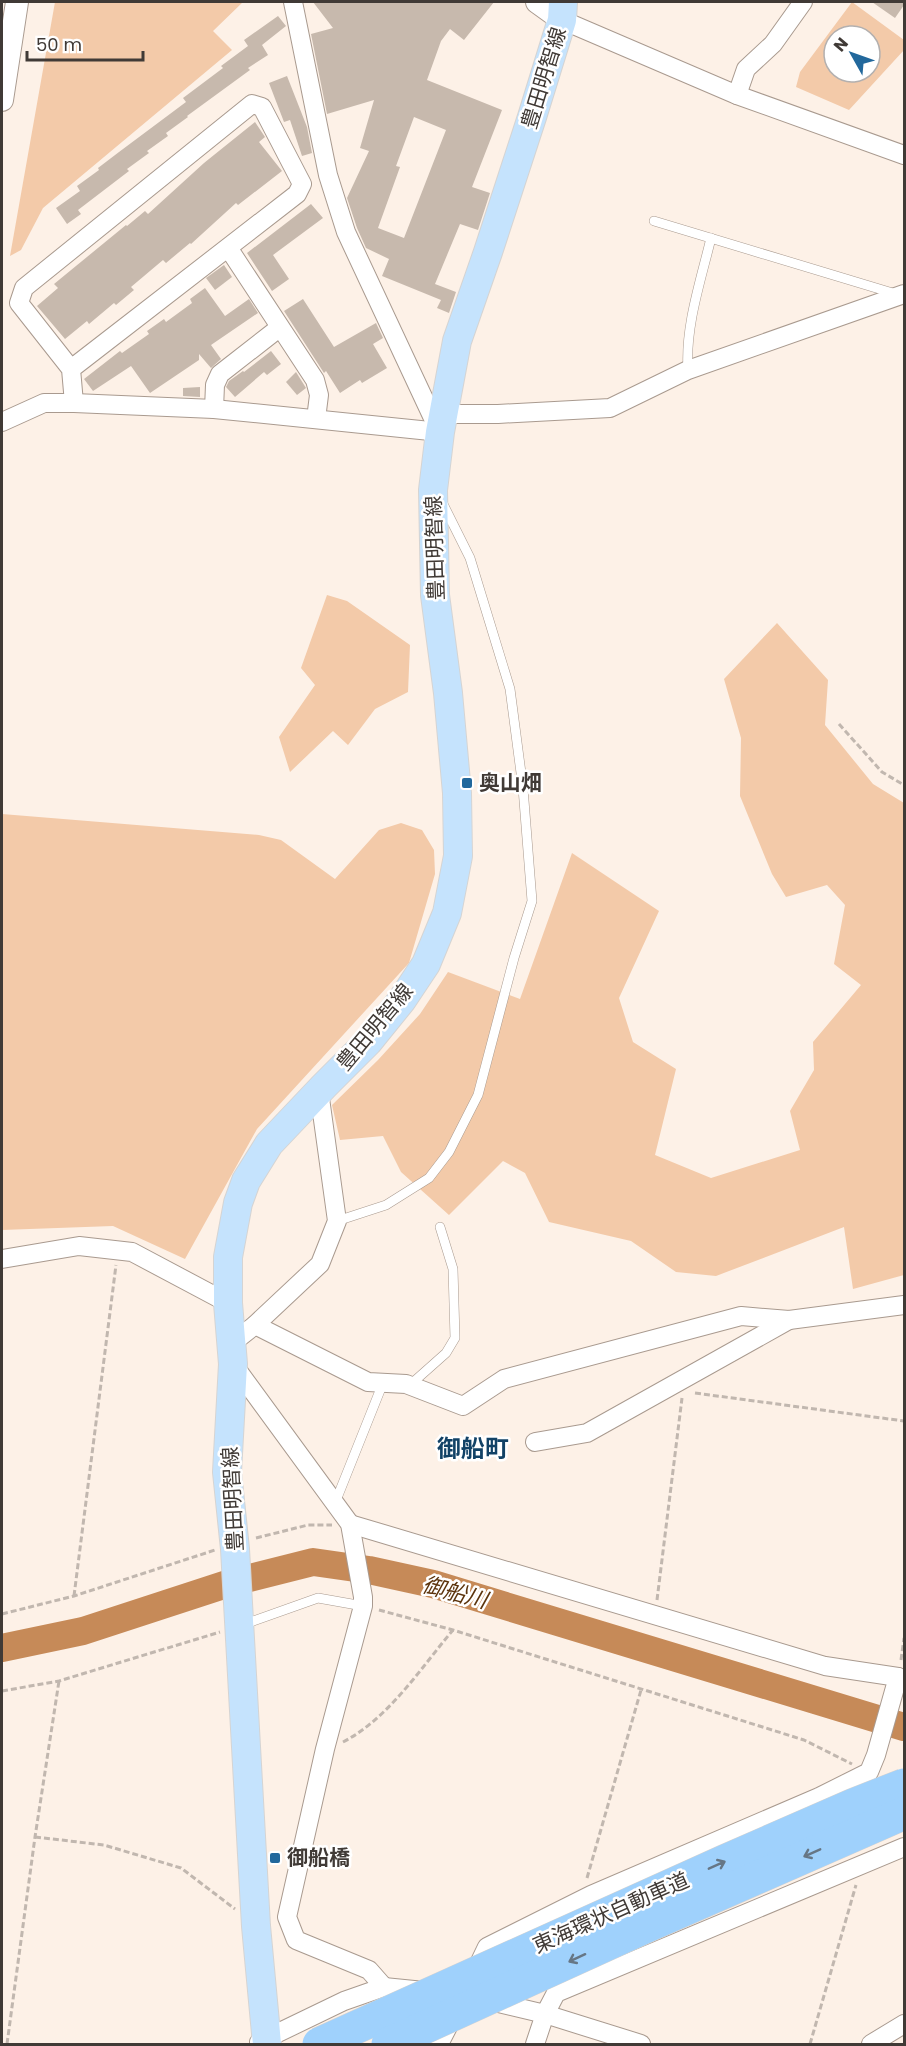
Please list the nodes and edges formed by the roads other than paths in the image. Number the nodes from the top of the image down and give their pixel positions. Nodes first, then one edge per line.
1 (17, 2) edge
2 (293, 2) edge
3 (537, 2) edge
4 (803, 2) edge
5 (562, 11) edge
6 (9, 42) junction
7 (2, 69) edge
8 (737, 95) junction
9 (2, 100) edge
10 (904, 155) edge
11 (654, 221) dead end
12 (711, 238) junction
13 (229, 249) junction
14 (903, 295) edge
15 (279, 328) junction
16 (71, 369) junction
17 (688, 370) junction
18 (74, 403) junction
19 (214, 409) junction
20 (316, 419) junction
21 (2, 422) edge
22 (442, 423) junction
23 (433, 490) junction
24 (319, 1091) junction
25 (337, 1221) junction
26 (440, 1227) dead end
27 (2, 1259) edge
28 (228, 1303) junction
29 (904, 1305) edge
30 (789, 1320) junction
31 (255, 1325) junction
32 (232, 1354) junction
33 (383, 1383) junction
34 (410, 1385) junction
35 (535, 1442) dead end
36 (335, 1503) junction
37 (350, 1524) junction
38 (363, 1601) junction
39 (239, 1626) junction
40 (899, 1682) edge
41 (904, 1785) edge
42 (819, 1797) junction
43 (904, 1813) edge
44 (904, 1847) edge
45 (862, 1864) junction
46 (591, 1895) junction
47 (620, 1965) junction
48 (384, 1987) junction
49 (464, 1995) junction
50 (344, 2001) junction
51 (545, 2014) junction
52 (904, 2024) edge
53 (262, 2043) edge
54 (320, 2044) edge
55 (366, 2044) edge
56 (388, 2044) edge
57 (439, 2044) edge
58 (535, 2044) edge
59 (641, 2044) edge
60 (871, 2044) edge

1 - 6 street
2 - 22 street
3 - 5 street
4 - 8 street
5 - 8 street
5 - 22 main road, 豊田明智線
6 - 7 street
6 - 9 street
8 - 10 street
11 - 12 lane
12 - 14 lane
12 - 17 lane
13 - 15 street
13 - 16 street
13 - 16 street
14 - 17 street
15 - 19 street
15 - 20 street
16 - 18 street
17 - 22 street
18 - 19 street
18 - 21 street
19 - 20 street
20 - 22 street
22 - 23 main road, 豊田明智線
23 - 24 main road, 豊田明智線
23 - 25 lane
24 - 25 street
24 - 28 main road, 豊田明智線
25 - 31 street
26 - 34 lane
27 - 28 street
28 - 32 main road, 豊田明智線
29 - 30 street
30 - 34 street
30 - 35 street
31 - 32 street
31 - 33 street
32 - 36 street
32 - 39 main road, 豊田明智線
33 - 34 street
33 - 36 lane
36 - 37 street
37 - 38 street
37 - 40 street
38 - 39 lane
38 - 48 street
39 - 53 main road, 豊田明智線
40 - 42 street
54 -> 41 highway, 東海環状自動車道, bridge
42 - 45 street
42 - 46 street
43 -> 56 highway, 東海環状自動車道, bridge
44 - 45 street
45 - 47 street
46 - 47 street
46 - 49 street
47 - 51 street
48 - 49 street
48 - 50 street
49 - 51 street
49 - 57 street
50 - 53 street
50 - 55 street
51 - 58 street
51 - 59 street
52 - 60 street

